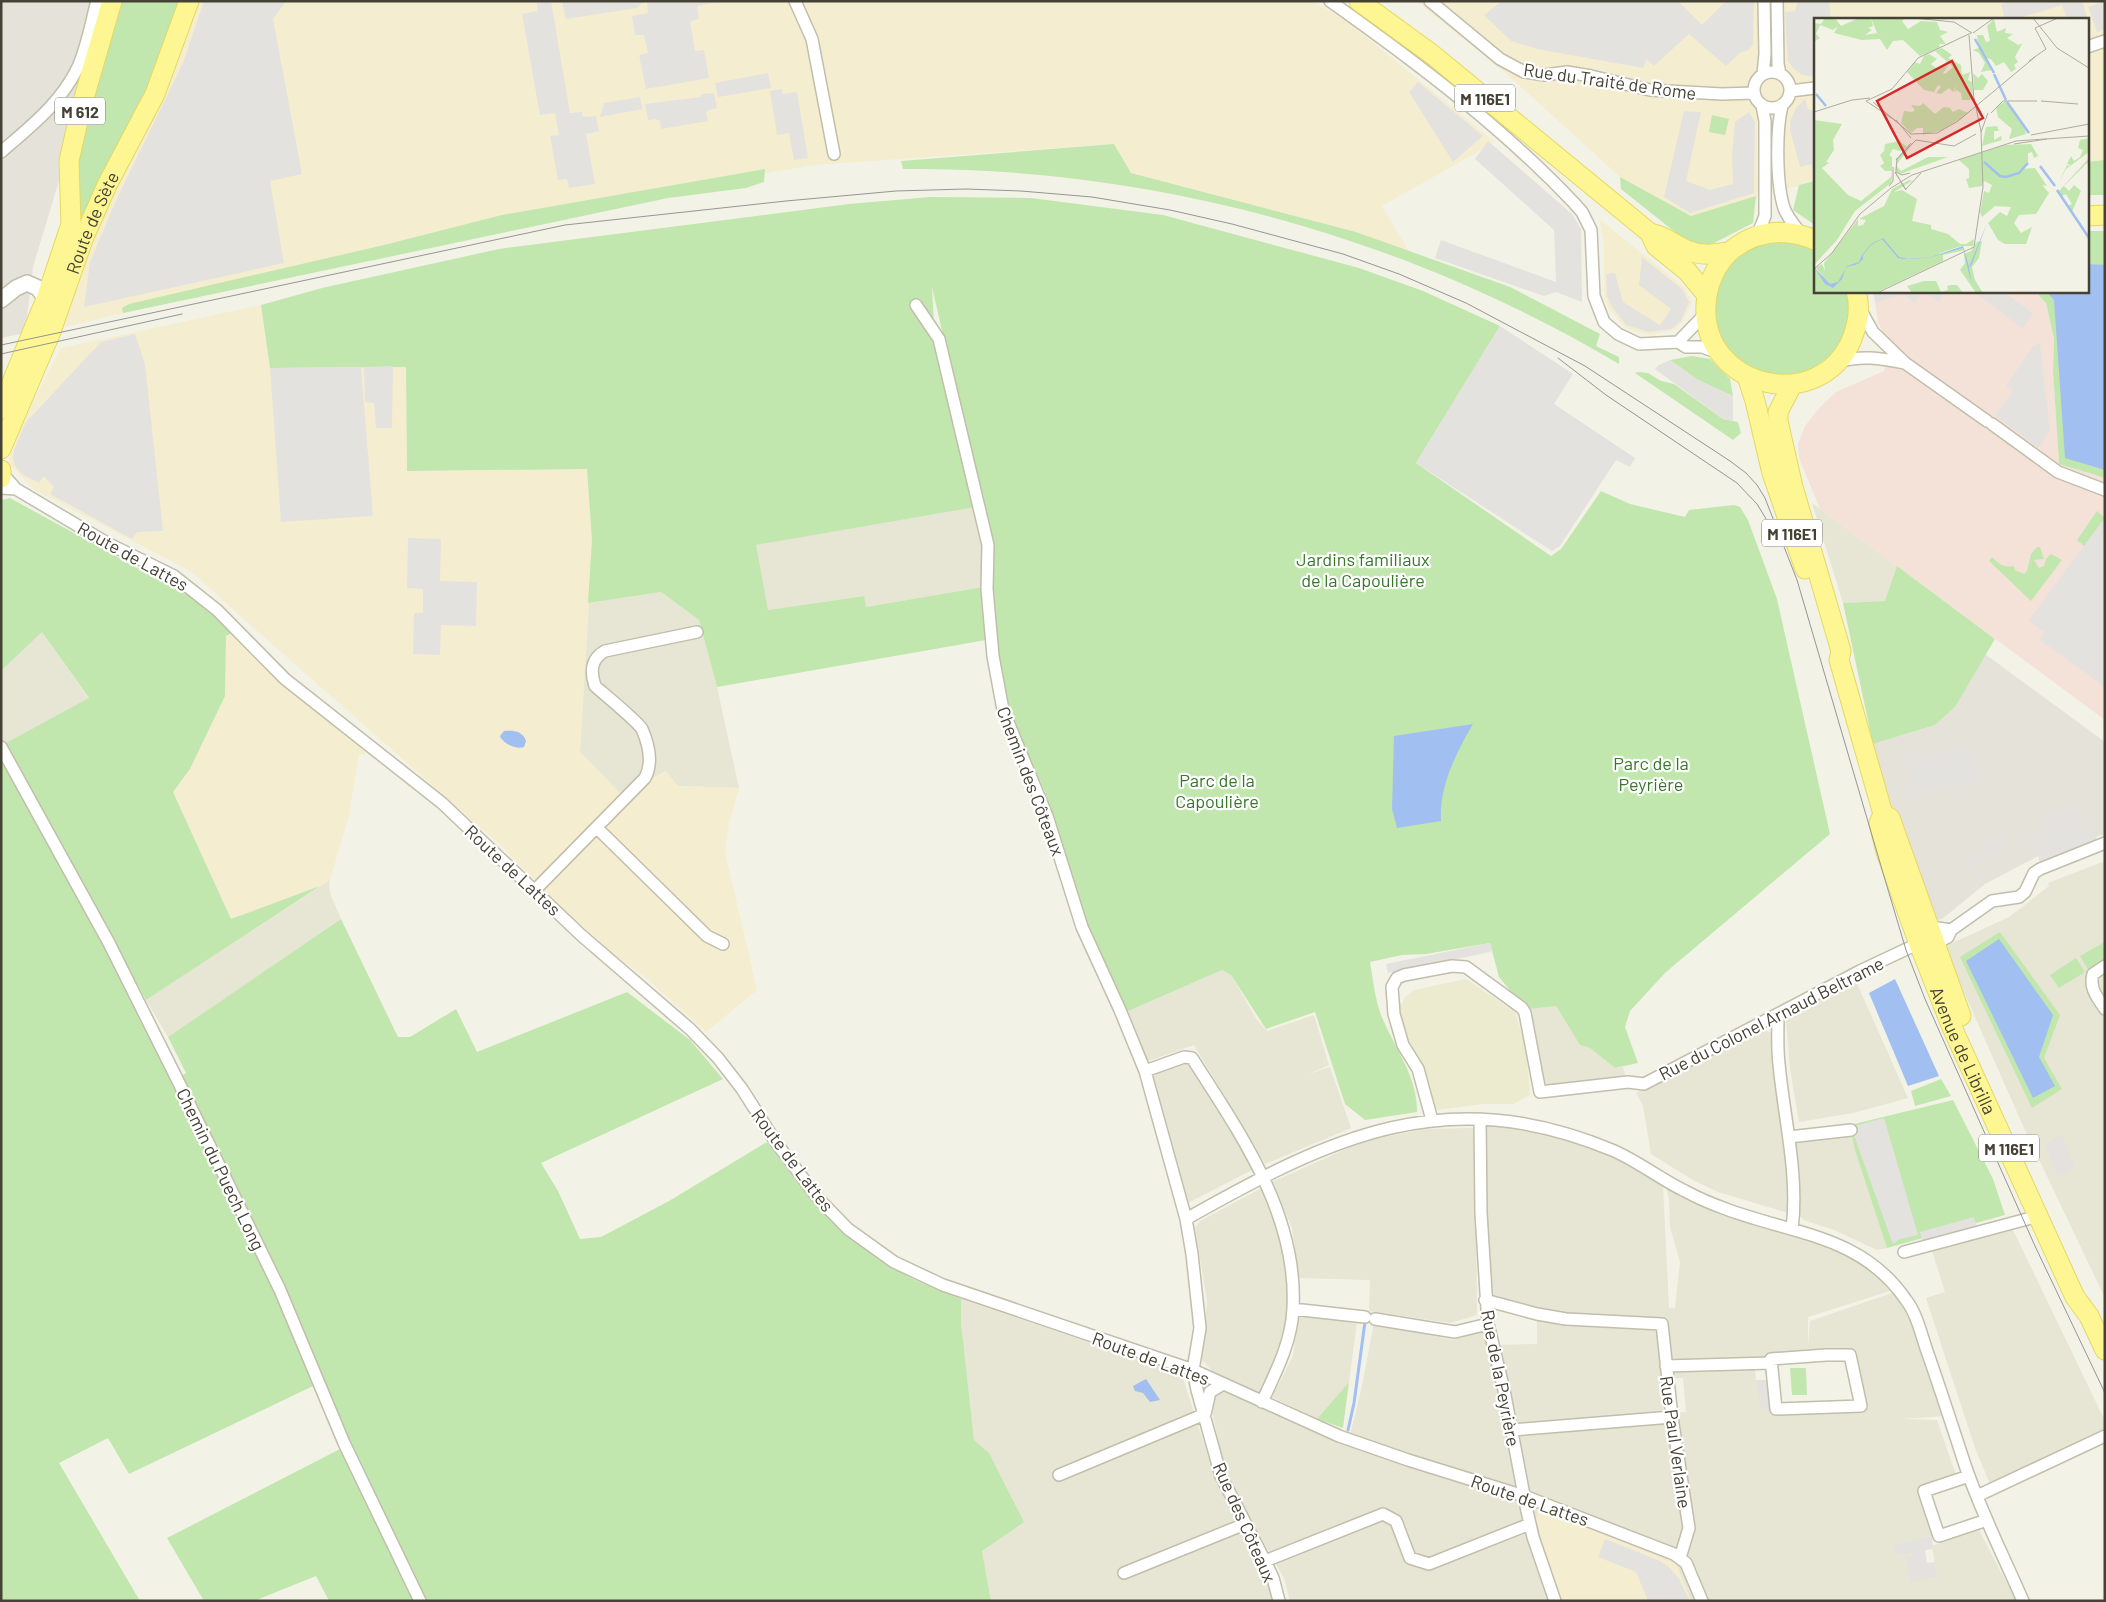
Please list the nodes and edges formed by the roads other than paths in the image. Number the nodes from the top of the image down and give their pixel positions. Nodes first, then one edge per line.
1 (97, 1) edge
2 (112, 1) edge
3 (189, 1) edge
4 (795, 1) edge
5 (1330, 1) edge
6 (1359, 1) edge
7 (1430, 1) edge
8 (1764, 1) edge
9 (1777, 1) edge
10 (2105, 41) edge
11 (2088, 47) edge
12 (1763, 74) junction
13 (1780, 74) junction
14 (1814, 88) edge
15 (1790, 91) junction
16 (1754, 93) junction
17 (1762, 106) junction
18 (1782, 106) junction
19 (1, 152) edge
20 (834, 154) dead end
21 (2088, 206) edge
22 (2105, 206) edge
23 (2105, 215) edge
24 (2088, 216) edge
25 (1650, 233) junction
26 (1757, 236) junction
27 (1808, 237) edge
28 (1729, 252) junction
29 (1706, 294) junction
30 (46, 299) junction
31 (1858, 299) edge
32 (1, 300) edge
33 (916, 305) dead end
34 (1705, 314) junction
35 (1678, 342) junction
36 (1719, 353) junction
37 (1837, 362) junction
38 (1904, 363) junction
39 (1746, 376) junction
40 (1792, 384) junction
41 (1, 409) edge
42 (1, 448) edge
43 (2, 471) edge
44 (1780, 471) junction
45 (9, 484) edge
46 (1, 488) edge
47 (2105, 490) edge
48 (697, 632) dead end
49 (1, 747) edge
50 (1883, 814) junction
51 (596, 828) junction
52 (2105, 843) edge
53 (1886, 852) junction
54 (534, 890) junction
55 (1923, 942) junction
56 (723, 944) dead end
57 (2105, 966) edge
58 (2105, 1008) edge
59 (1778, 1014) junction
60 (1145, 1071) junction
61 (1480, 1119) junction
62 (1432, 1120) junction
63 (1851, 1130) dead end
64 (1789, 1137) junction
65 (1262, 1177) junction
66 (2039, 1214) junction
67 (1186, 1219) junction
68 (1792, 1229) junction
69 (1904, 1252) dead end
70 (2075, 1297) junction
71 (1486, 1300) junction
72 (1293, 1309) junction
73 (1488, 1324) junction
74 (2105, 1337) edge
75 (2105, 1350) edge
76 (1771, 1363) junction
77 (1666, 1366) junction
78 (2105, 1366) edge
79 (1193, 1370) junction
80 (1223, 1384) junction
81 (1262, 1402) junction
82 (1205, 1414) junction
83 (1672, 1417) junction
84 (1512, 1430) junction
85 (2105, 1436) edge
86 (1059, 1475) dead end
87 (1969, 1476) junction
88 (1524, 1496) junction
89 (1976, 1496) junction
90 (1987, 1520) junction
91 (1245, 1524) junction
92 (1530, 1524) junction
93 (1680, 1558) junction
94 (1265, 1561) junction
95 (1124, 1573) dead end
96 (420, 1601) edge
97 (1279, 1601) edge
98 (1555, 1601) edge
99 (1702, 1601) edge
100 (2023, 1601) edge

1 - 19 street
2 - 30 main road, Route de Sète / M 612
3 - 42 main road, Route de Sète
4 - 20 street
5 - 35 street
6 - 25 main road, M 116E1
7 - 16 street, Rue du Traité de Rome
8 - 12 street
9 - 13 street
10 - 11 street
12 - 13 street
12 - 16 street
13 - 15 street
14 - 15 street
15 - 18 street
16 - 17 street
17 - 18 street
17 - 26 street
18 - 27 street
21 - 22 main road
23 - 24 main road
25 - 28 main road, M 116E1
25 - 29 main road, M 116E1
26 - 27 main road
26 - 28 main road
28 - 29 main road
29 - 34 main road
30 - 32 street
30 - 41 main road, Route de Sète / M 612
31 - 37 main road
31 - 38 street
33 - 60 street, Chemin des Côteaux
34 - 35 street
34 - 36 main road
35 - 36 street
36 - 39 main road
37 - 38 street
37 - 40 main road
38 - 47 street
39 - 40 main road
39 - 44 main road, Avenue de Librilla / M 116E1
40 - 44 main road, Avenue de Librilla / M 116E1
43 - 45 main road
44 - 50 main road, Avenue de Librilla / M 116E1
45 - 46 street, Route de Lattes
45 - 54 street, Route de Lattes
48 - 51 street
49 - 96 street, Chemin du Puech Long
50 - 53 main road, Avenue de Librilla / M 116E1
50 - 55 main road, Avenue de Librilla / M 116E1
51 - 54 street
51 - 56 street
52 - 55 street, Rue du Colonel Arnaud Beltrame
53 - 55 main road, Avenue de Librilla / M 116E1
53 - 55 main road, Avenue de Librilla / M 116E1
54 - 79 street, Route de Lattes
55 - 59 street, Rue du Colonel Arnaud Beltrame
55 - 66 main road, Avenue de Librilla / M 116E1
55 - 66 main road, Avenue de Librilla / M 116E1
57 - 58 street
59 - 62 street, Rue du Colonel Arnaud Beltrame
59 - 64 street
60 - 65 street
60 - 67 street, Chemin des Côteaux
61 - 62 street
61 - 68 street
61 - 71 street, Rue de la Peyrière
62 - 65 street
63 - 64 street
64 - 68 street
65 - 67 street
65 - 72 street
66 - 69 street
66 - 70 main road, Avenue de Librilla / M 116E1
66 - 74 main road, Avenue de Librilla / M 116E1
67 - 79 street, Rue des Côteaux
68 - 87 street
70 - 75 main road, Avenue de Librilla / M 116E1
70 - 78 main road
71 - 73 street, Rue de la Peyrière
71 - 77 street, Rue Paul Verlaine
72 - 73 street
72 - 81 street
73 - 84 street, Rue de la Peyrière
76 - 76 street
76 - 77 street
77 - 83 street, Rue Paul Verlaine
79 - 80 street, Route de Lattes
79 - 82 street, Rue des Côteaux
80 - 81 street, Route de Lattes
80 - 82 street
81 - 88 street, Route de Lattes
82 - 86 street
82 - 91 street, Rue des Côteaux
83 - 84 street
83 - 93 street, Rue Paul Verlaine
84 - 88 street, Rue de la Peyrière
85 - 89 street
87 - 89 street
87 - 90 street
88 - 92 street, Rue de la Peyrière
88 - 93 street, Route de Lattes
89 - 90 street
90 - 100 street
91 - 94 street, Rue des Côteaux
91 - 95 street
92 - 94 street
92 - 98 street, Rue de la Peyrière
93 - 99 street
94 - 97 street, Rue des Côteaux

